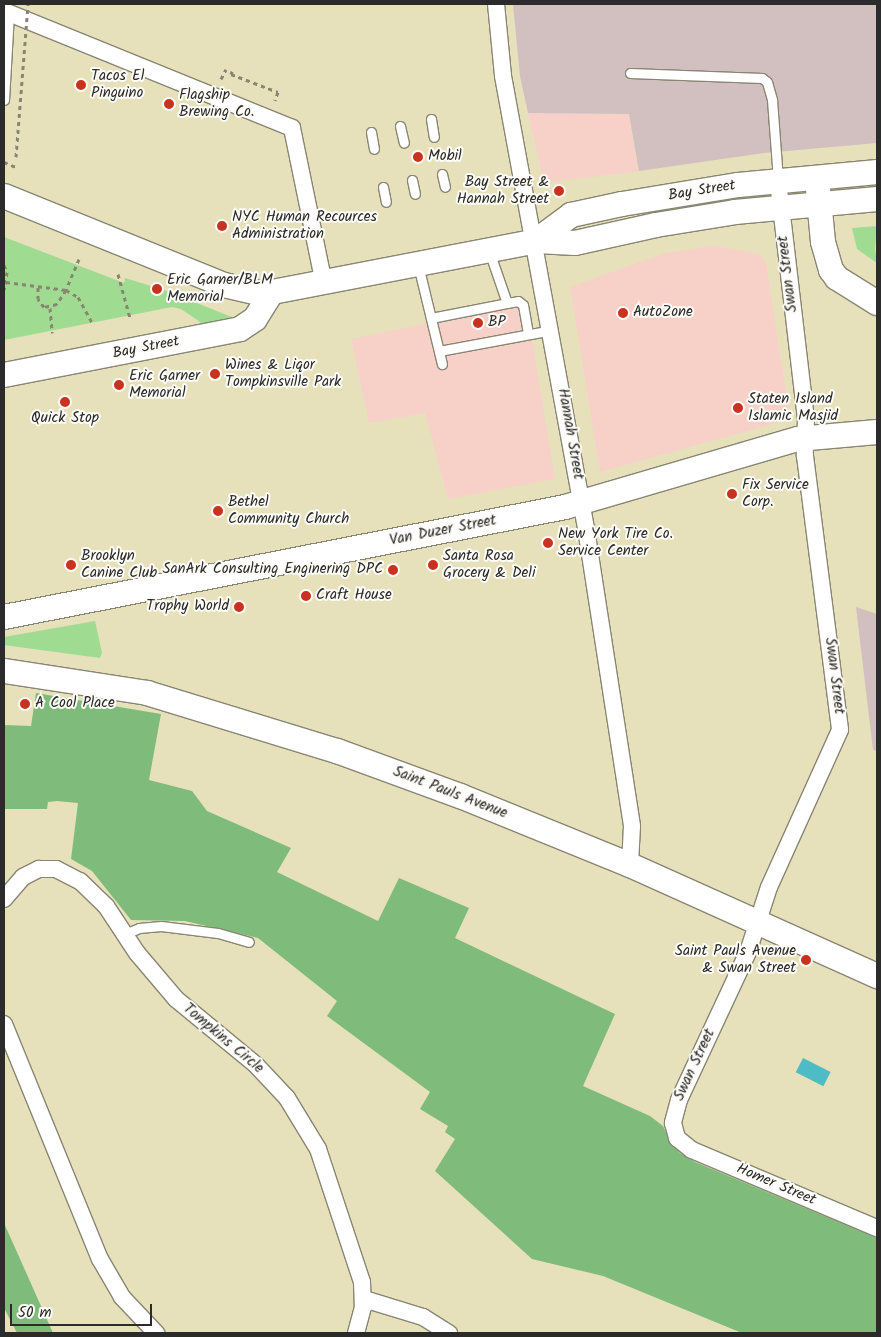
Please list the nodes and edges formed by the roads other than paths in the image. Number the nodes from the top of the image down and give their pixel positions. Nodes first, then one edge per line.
1 (496, 4) edge
2 (7, 12) edge
3 (630, 73) dead end
4 (4, 100) edge
5 (431, 119) dead end
6 (400, 126) dead end
7 (371, 132) dead end
8 (434, 137) dead end
9 (404, 143) dead end
10 (374, 150) dead end
11 (877, 172) edge
12 (442, 174) dead end
13 (817, 177) junction
14 (412, 180) dead end
15 (778, 181) junction
16 (382, 187) dead end
17 (445, 188) dead end
18 (415, 194) dead end
19 (4, 196) edge
20 (877, 199) edge
21 (386, 202) dead end
22 (820, 204) junction
23 (781, 207) junction
24 (536, 241) junction
25 (488, 250) junction
26 (418, 264) junction
27 (324, 284) junction
28 (271, 293) junction
29 (507, 303) junction
30 (877, 303) edge
31 (431, 318) junction
32 (552, 330) junction
33 (528, 334) junction
34 (439, 351) junction
35 (442, 364) dead end
36 (4, 375) edge
37 (877, 432) edge
38 (806, 437) junction
39 (582, 503) junction
40 (4, 616) edge
41 (4, 671) edge
42 (630, 865) junction
43 (4, 898) edge
44 (758, 924) junction
45 (125, 934) junction
46 (249, 942) dead end
47 (877, 976) edge
48 (4, 1024) edge
49 (677, 1138) joint
50 (877, 1228) edge
51 (364, 1299) junction
52 (156, 1333) edge
53 (356, 1333) edge
54 (449, 1333) edge

1 - 24 street, Hannah Street
2 - 4 lane
2 - 27 street
3 - 15 lane
5 - 8 lane
6 - 9 lane
7 - 10 lane
11 - 13 main road, Bay Street
12 - 17 lane
13 - 15 main road, Bay Street
13 - 22 main road
14 - 18 lane
15 - 23 street, Swan Street
15 - 24 main road, Bay Street
16 - 21 lane
19 - 28 main road, Bay Street
20 - 22 main road, Bay Street
22 - 23 main road, Bay Street
22 - 30 main road
23 - 24 main road, Bay Street
23 - 38 street, Swan Street
24 - 25 main road, Bay Street
24 - 32 street, Hannah Street
25 - 26 main road, Bay Street
25 - 29 lane
26 - 27 main road, Bay Street
26 - 31 lane
27 - 28 main road, Bay Street
28 - 36 main road, Bay Street
29 - 31 lane
29 - 33 lane
31 - 34 lane
32 - 33 lane
32 - 39 street, Hannah Street
33 - 34 lane
34 - 35 lane
37 - 38 main road, Van Duzer Street
38 - 39 main road, Van Duzer Street
38 - 44 street, Swan Street
39 - 40 main road, Van Duzer Street
39 - 42 street, Hannah Street
41 - 42 main road, Saint Pauls Avenue
42 - 44 main road, Saint Pauls Avenue
43 - 45 street, Tompkins Circle
44 - 47 main road, Saint Pauls Avenue
44 - 49 street, Swan Street
45 - 46 lane
45 - 51 street, Tompkins Circle
48 - 52 street
49 - 50 street, Homer Street
51 - 53 street, Tompkins Circle
51 - 54 street

